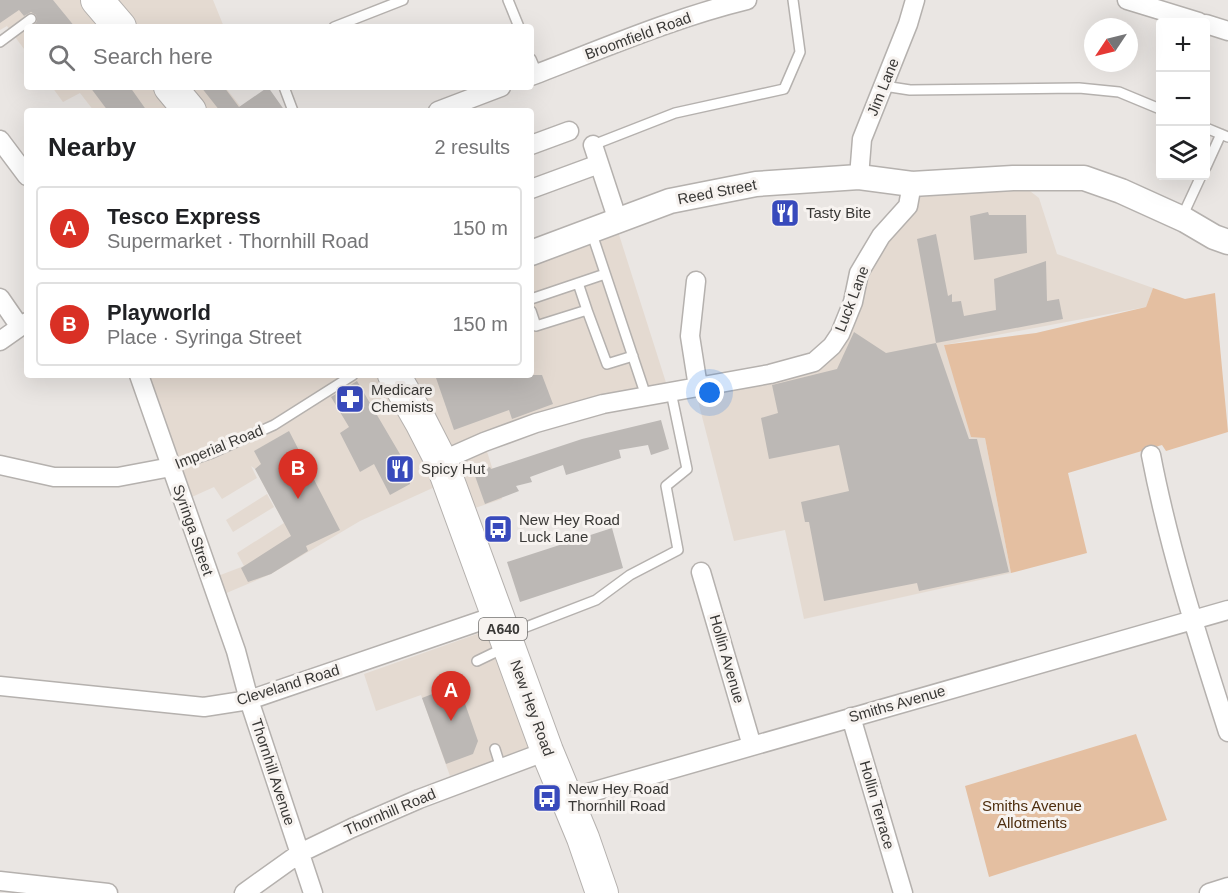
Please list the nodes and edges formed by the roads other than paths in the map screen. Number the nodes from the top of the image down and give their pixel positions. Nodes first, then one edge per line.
1 (403, 0) edge
2 (508, 0) edge
3 (747, 0) edge
4 (793, 0) edge
5 (915, 0) edge
6 (1127, 0) edge
7 (1186, 18) edge
8 (31, 19) dead end
9 (24, 24) edge
10 (24, 24) edge
11 (342, 24) edge
12 (518, 24) edge
13 (1210, 25) edge
14 (1228, 31) edge
15 (0, 42) edge
16 (534, 69) edge
17 (884, 86) junction
18 (172, 90) edge
19 (285, 90) edge
20 (493, 90) edge
21 (1156, 107) edge
22 (188, 108) edge
23 (292, 108) edge
24 (447, 108) edge
25 (1210, 130) edge
26 (569, 131) dead end
27 (1224, 136) edge
28 (0, 140) edge
29 (534, 144) edge
30 (592, 145) joint
31 (1210, 160) edge
32 (599, 164) junction
33 (24, 172) edge
34 (859, 177) junction
35 (1199, 180) edge
36 (912, 184) junction
37 (534, 188) edge
38 (1181, 219) junction
39 (618, 221) junction
40 (591, 231) junction
41 (1228, 242) edge
42 (534, 252) edge
43 (605, 274) junction
44 (696, 282) dead end
45 (578, 283) junction
46 (0, 298) edge
47 (534, 298) edge
48 (587, 310) junction
49 (534, 320) edge
50 (23, 324) edge
51 (0, 341) edge
52 (633, 356) junction
53 (141, 378) edge
54 (348, 378) edge
55 (396, 378) edge
56 (698, 387) junction
57 (671, 392) junction
58 (646, 396) junction
59 (1150, 455) dead end
60 (441, 461) junction
61 (0, 465) edge
62 (171, 467) junction
63 (701, 572) dead end
64 (1228, 610) edge
65 (1193, 621) junction
66 (504, 632) junction
67 (236, 651) joint
68 (477, 661) dead end
69 (0, 686) edge
70 (249, 700) junction
71 (851, 717) junction
72 (1228, 732) edge
73 (752, 746) junction
74 (495, 749) dead end
75 (547, 751) junction
76 (501, 768) junction
77 (567, 799) junction
78 (300, 853) junction
79 (0, 881) edge
80 (1228, 888) edge
81 (108, 893) edge
82 (244, 893) edge
83 (313, 893) edge
84 (602, 893) edge
85 (903, 893) edge
86 (1209, 893) edge

1 - 11 lane
2 - 12 lane
3 - 16 street, Broomfield Road
4 - 30 lane
5 - 17 street, Jim Lane
6 - 7 street
8 - 10 lane
9 - 15 lane
13 - 14 street
17 - 21 lane
17 - 34 street, Jim Lane
18 - 22 highway
19 - 23 lane
20 - 24 street
25 - 27 lane
26 - 29 street
27 - 31 lane
28 - 33 street
30 - 32 street
32 - 37 street
32 - 39 street
34 - 36 street, Reed Street
34 - 39 street, Reed Street
35 - 38 lane
36 - 38 street
36 - 56 street, Luck Lane
38 - 41 street
39 - 40 street, Reed Street
40 - 42 street, Reed Street
40 - 43 lane
43 - 45 lane
43 - 52 lane
44 - 56 street
45 - 47 lane
45 - 48 lane
46 - 50 street
48 - 49 lane
48 - 52 lane
50 - 51 street
52 - 58 lane
53 - 62 street, Syringa Street
54 - 62 lane, Imperial Road
55 - 60 highway, New Hey Road / A640
56 - 57 street, Luck Lane
57 - 58 street, Luck Lane
57 - 66 lane
58 - 60 street, Luck Lane
59 - 65 street
60 - 66 highway, New Hey Road / A640
61 - 62 street, Imperial Road
62 - 67 street, Syringa Street
63 - 73 street, Hollin Avenue
64 - 65 street, Smiths Avenue
65 - 71 street, Smiths Avenue
65 - 72 street
66 - 68 lane
66 - 70 street, Cleveland Road
66 - 75 highway, New Hey Road / A640
67 - 70 street, Thornhill Avenue
69 - 70 street, Cleveland Road
70 - 78 street, Thornhill Avenue
71 - 73 street, Smiths Avenue
71 - 85 street, Hollin Terrace
73 - 77 street, Smiths Avenue
74 - 76 lane
75 - 76 street, Thornhill Road
75 - 77 highway, New Hey Road / A640
76 - 78 street, Thornhill Road
77 - 84 highway, New Hey Road / A640
78 - 82 street, Thornhill Road
78 - 83 street, Thornhill Avenue
79 - 81 street
80 - 86 street

